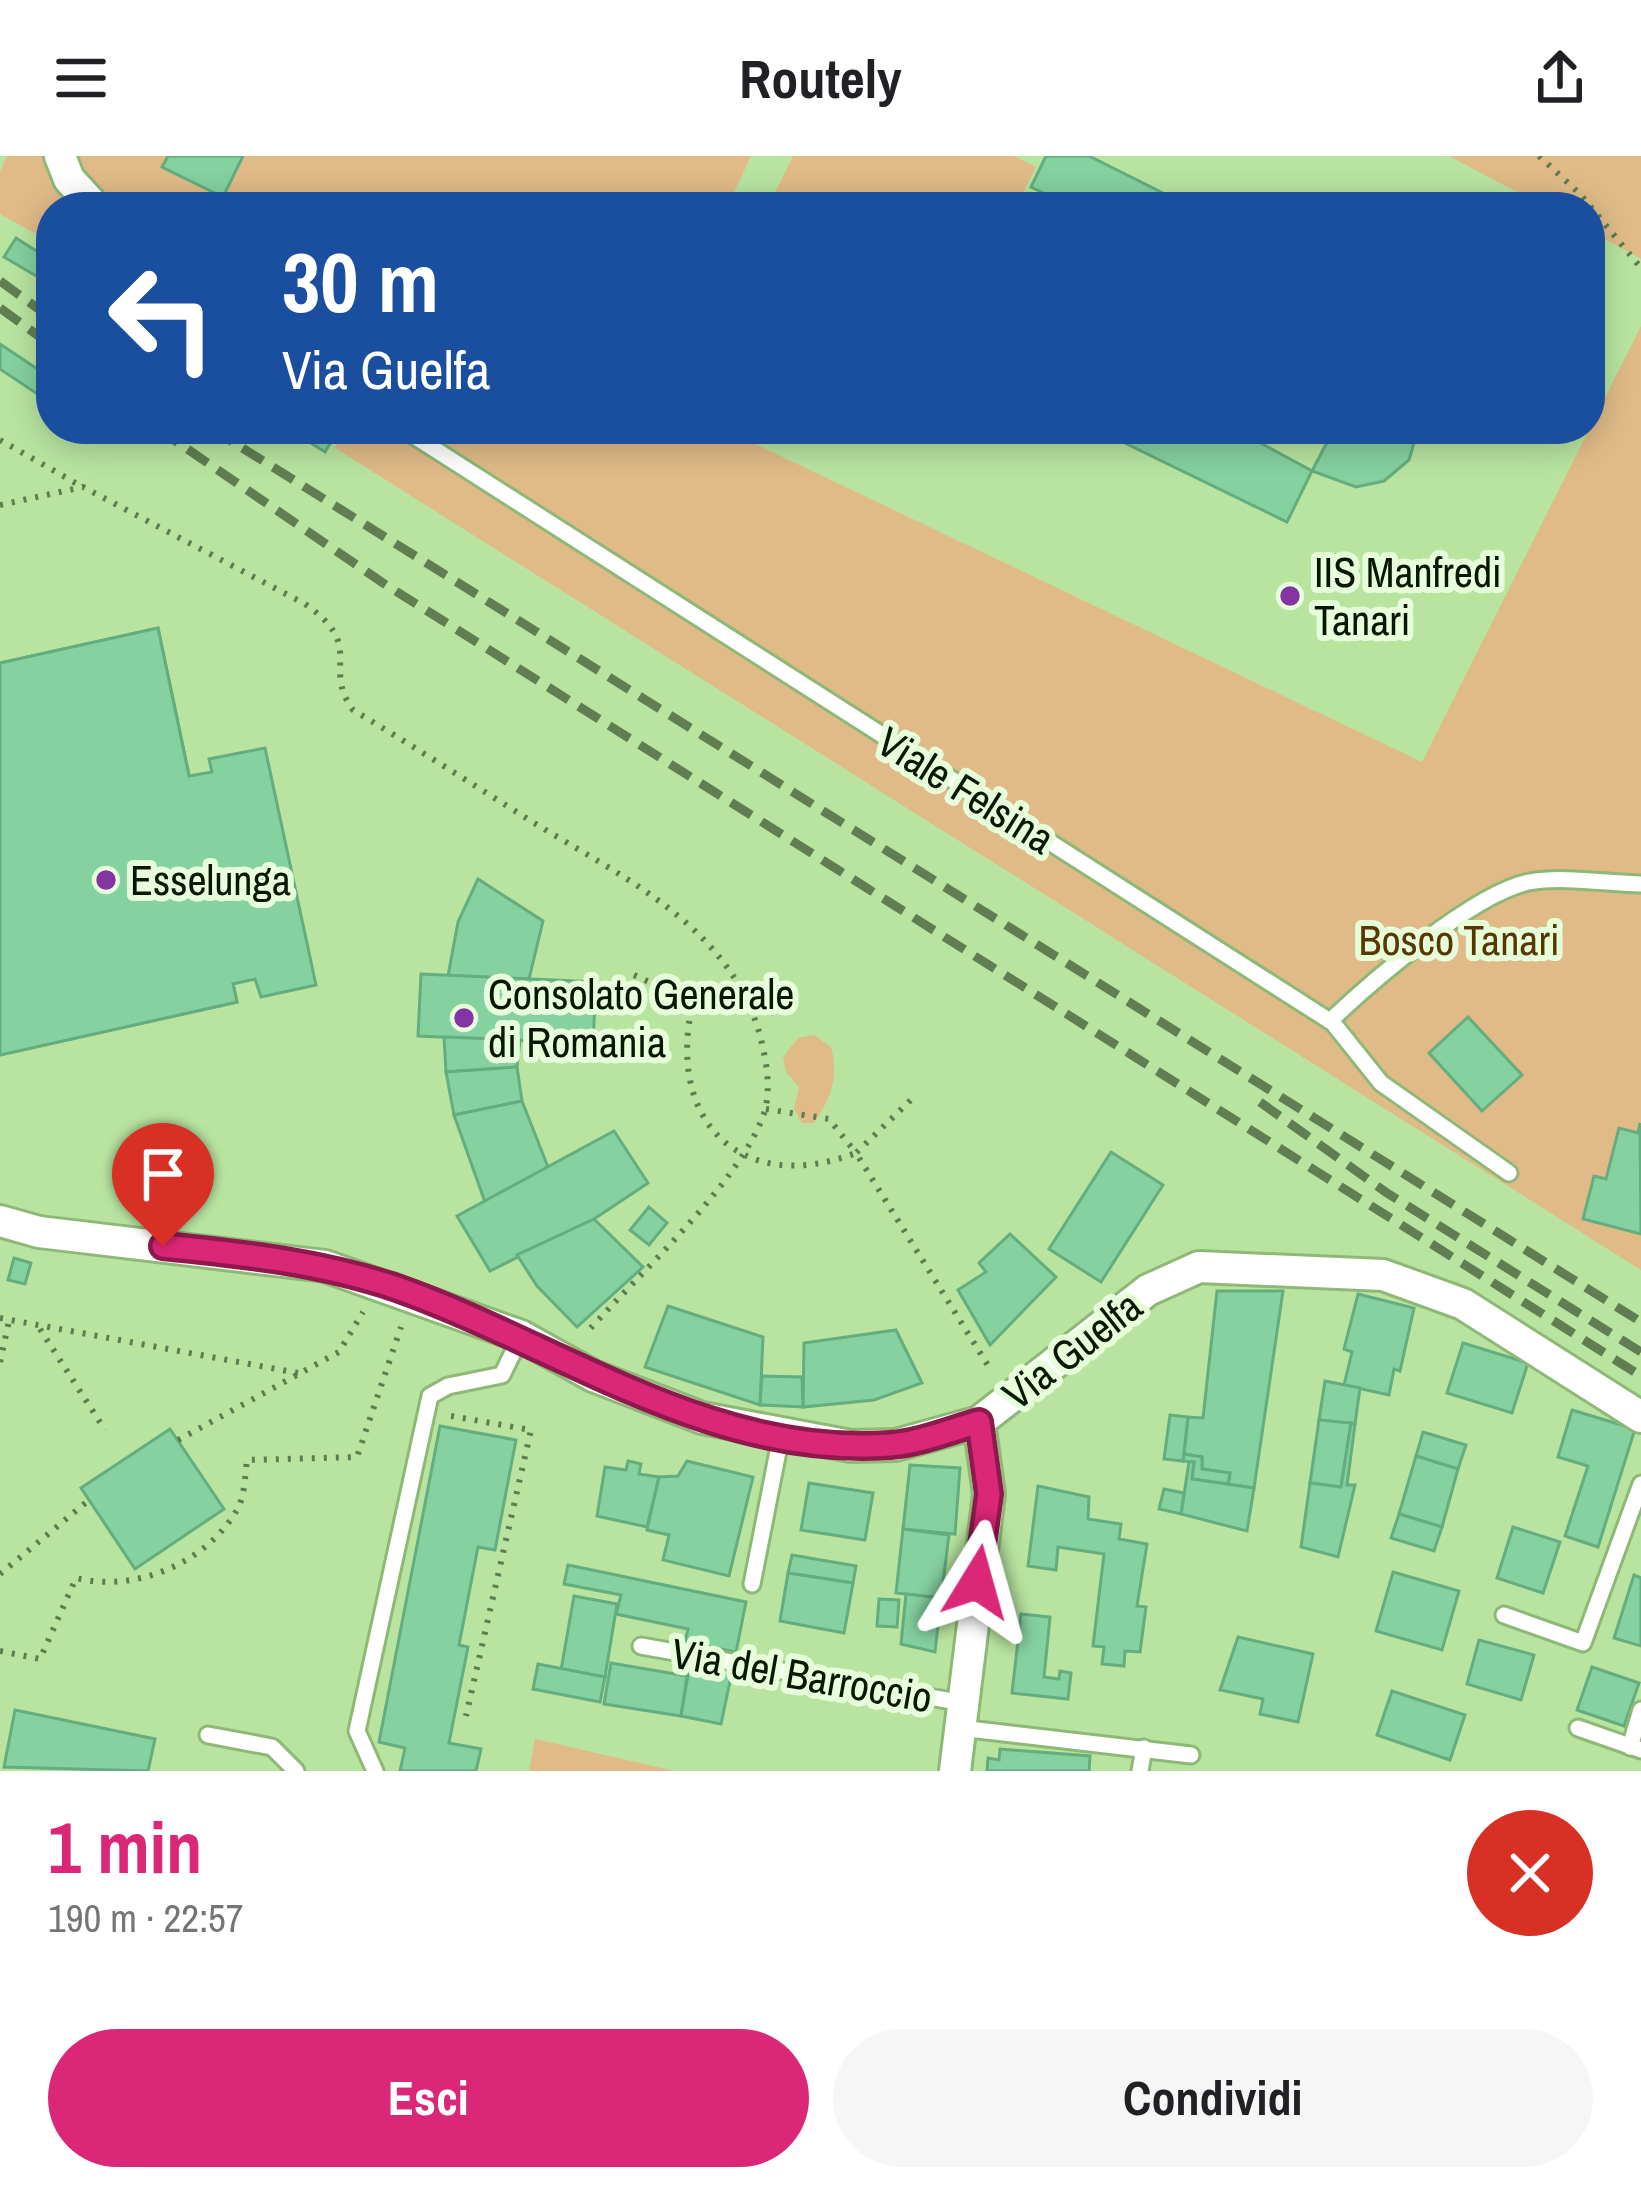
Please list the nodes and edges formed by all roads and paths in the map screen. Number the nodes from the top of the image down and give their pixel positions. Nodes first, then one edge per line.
1 (60, 156) edge
2 (1539, 156) edge
3 (82, 192) edge
4 (1578, 192) edge
5 (1605, 224) edge
6 (1641, 268) edge
7 (0, 440) edge
8 (426, 444) edge
9 (82, 487) junction
10 (0, 505) edge
11 (1641, 884) edge
12 (634, 975) dead end
13 (1330, 1021) junction
14 (916, 1095) dead end
15 (766, 1109) junction
16 (856, 1153) junction
17 (742, 1154) junction
18 (1509, 1173) dead end
19 (0, 1221) edge
20 (364, 1310) dead end
21 (5, 1320) edge
22 (403, 1323) dead end
23 (40, 1329) junction
24 (589, 1330) dead end
25 (521, 1336) junction
26 (0, 1362) edge
27 (298, 1373) junction
28 (1010, 1400) junction
29 (440, 1414) dead end
30 (1641, 1417) edge
31 (979, 1422) junction
32 (105, 1430) dead end
33 (781, 1436) junction
34 (178, 1440) dead end
35 (1641, 1484) edge
36 (89, 1500) dead end
37 (0, 1574) edge
38 (752, 1584) dead end
39 (1504, 1615) dead end
40 (641, 1646) dead end
41 (0, 1651) edge
42 (1641, 1710) edge
43 (962, 1715) junction
44 (466, 1716) dead end
45 (1578, 1728) dead end
46 (208, 1736) dead end
47 (1144, 1748) junction
48 (1635, 1749) edge
49 (1192, 1755) dead end
50 (296, 1771) edge
51 (375, 1771) edge
52 (955, 1771) edge
53 (1140, 1771) edge

1 - 3 street
2 - 4 path
5 - 6 path
7 - 9 path
8 - 13 lane, Viale Felsina
9 - 10 path
9 - 15 path
11 - 13 lane
12 - 17 path
13 - 18 lane, Viale Felsina
14 - 16 path
15 - 16 path
15 - 17 path
16 - 17 path
16 - 28 path
17 - 24 path
19 - 25 street, Via Guelfa
20 - 27 path
21 - 23 path
21 - 26 path
22 - 41 path
23 - 27 path
23 - 32 path
25 - 33 street, Via Guelfa
25 - 51 lane
27 - 34 path
28 - 30 street, Via Guelfa
28 - 31 street, Via Guelfa
29 - 44 path
31 - 33 street, Via Guelfa
31 - 43 street, Via del Barroccio
33 - 38 lane
35 - 39 lane
36 - 37 path
40 - 43 lane, Via del Barroccio
42 - 48 lane
43 - 47 lane
43 - 52 street, Via del Barroccio
45 - 48 lane
46 - 50 lane
47 - 49 lane
47 - 53 lane

